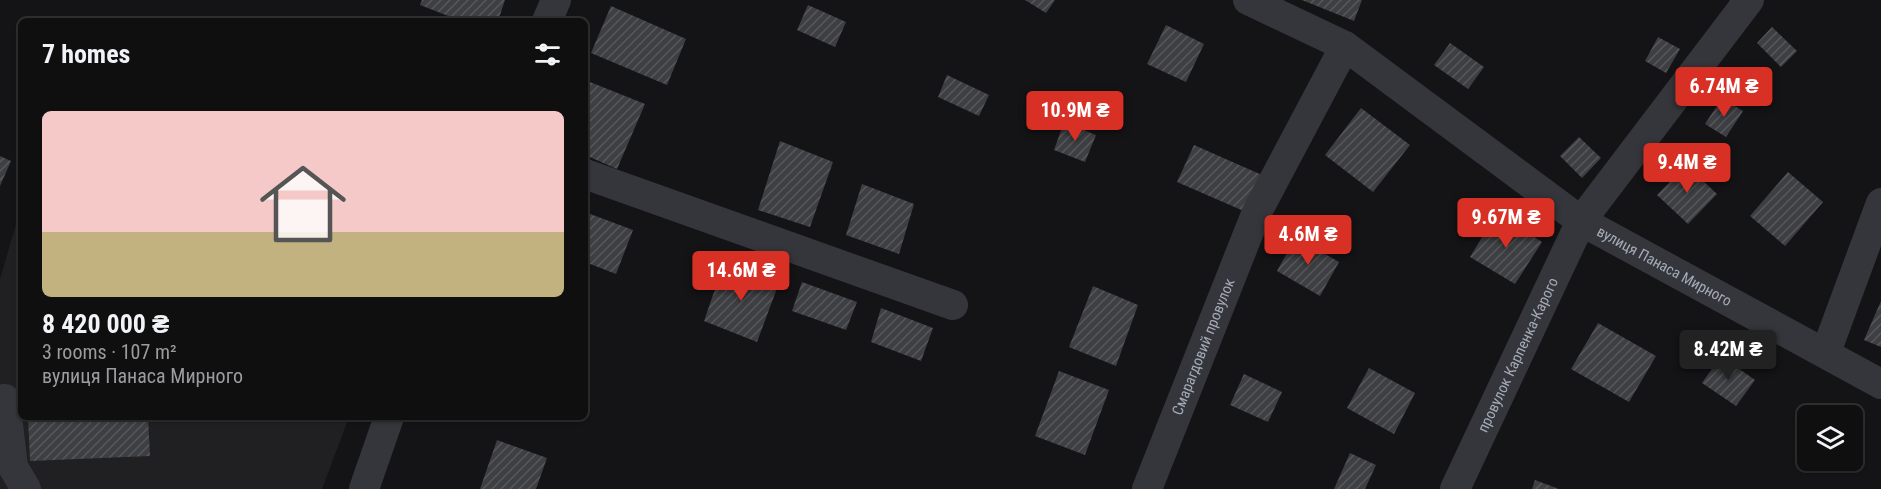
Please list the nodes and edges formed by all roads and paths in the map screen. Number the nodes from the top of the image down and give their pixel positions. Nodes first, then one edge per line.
1 (556, 0) edge
2 (1248, 0) edge
3 (1749, 0) edge
4 (548, 18) edge
5 (1345, 46) junction
6 (588, 175) edge
7 (1881, 203) edge
8 (1581, 221) junction
9 (953, 305) dead end
10 (1826, 352) junction
11 (1881, 384) edge
12 (5, 399) dead end
13 (388, 420) edge
14 (26, 489) edge
15 (364, 489) edge
16 (1147, 489) edge
17 (1455, 489) edge

1 - 4 street
2 - 5 street, вулиця Панаса Мирного
3 - 8 street, провулок Карпенка-Карого
5 - 8 street, вулиця Панаса Мирного
5 - 16 street, Смарагдовий провулок
6 - 9 street
7 - 10 street
8 - 10 street, вулиця Панаса Мирного
8 - 17 street, провулок Карпенка-Карого
10 - 11 street, вулиця Панаса Мирного
12 - 14 street
13 - 15 street

